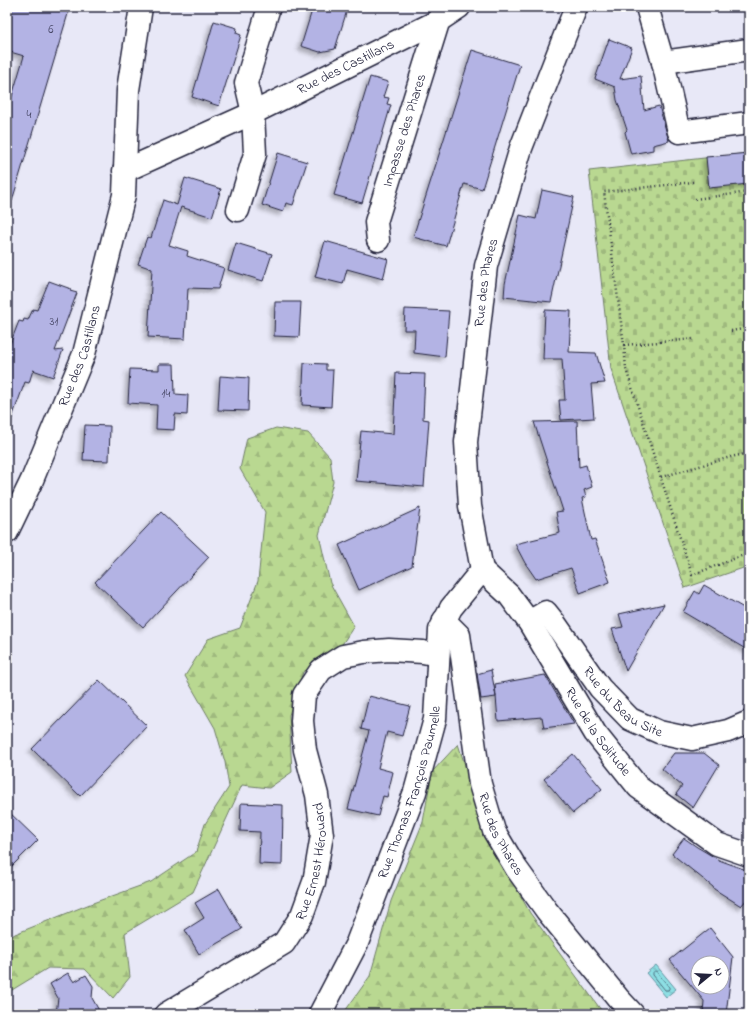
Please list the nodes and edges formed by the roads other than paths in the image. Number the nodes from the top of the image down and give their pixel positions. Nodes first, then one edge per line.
1 (141, 7) edge
2 (269, 7) edge
3 (460, 7) edge
4 (576, 7) edge
5 (647, 7) edge
6 (440, 14) edge
7 (749, 50) edge
8 (663, 62) junction
9 (253, 113) junction
10 (749, 123) edge
11 (124, 171) junction
12 (238, 210) dead end
13 (378, 240) dead end
14 (7, 532) edge
15 (482, 570) junction
16 (444, 620) junction
17 (529, 622) junction
18 (438, 655) junction
19 (749, 722) edge
20 (749, 855) edge
21 (166, 1014) edge
22 (320, 1014) edge
23 (633, 1014) edge

1 - 11 street, Rue des Castillans
2 - 9 street
3 - 6 street, Rue des Castillans
4 - 15 street, Rue des Phares
5 - 8 street
6 - 9 street, Rue des Castillans
6 - 13 street, Impasse des Phares
7 - 8 street
8 - 10 street
9 - 11 street, Rue des Castillans
9 - 12 street
11 - 14 street, Rue des Castillans
15 - 16 street, Rue Thomas François Paumelle
15 - 17 street, Rue de la Solitude
16 - 18 street, Rue Thomas François Paumelle
16 - 23 street, Rue des Phares
17 - 19 street, Rue du Beau Site
17 - 20 street, Rue de la Solitude
18 - 21 street, Rue Ernest Hérouard
18 - 22 street, Rue Thomas François Paumelle

